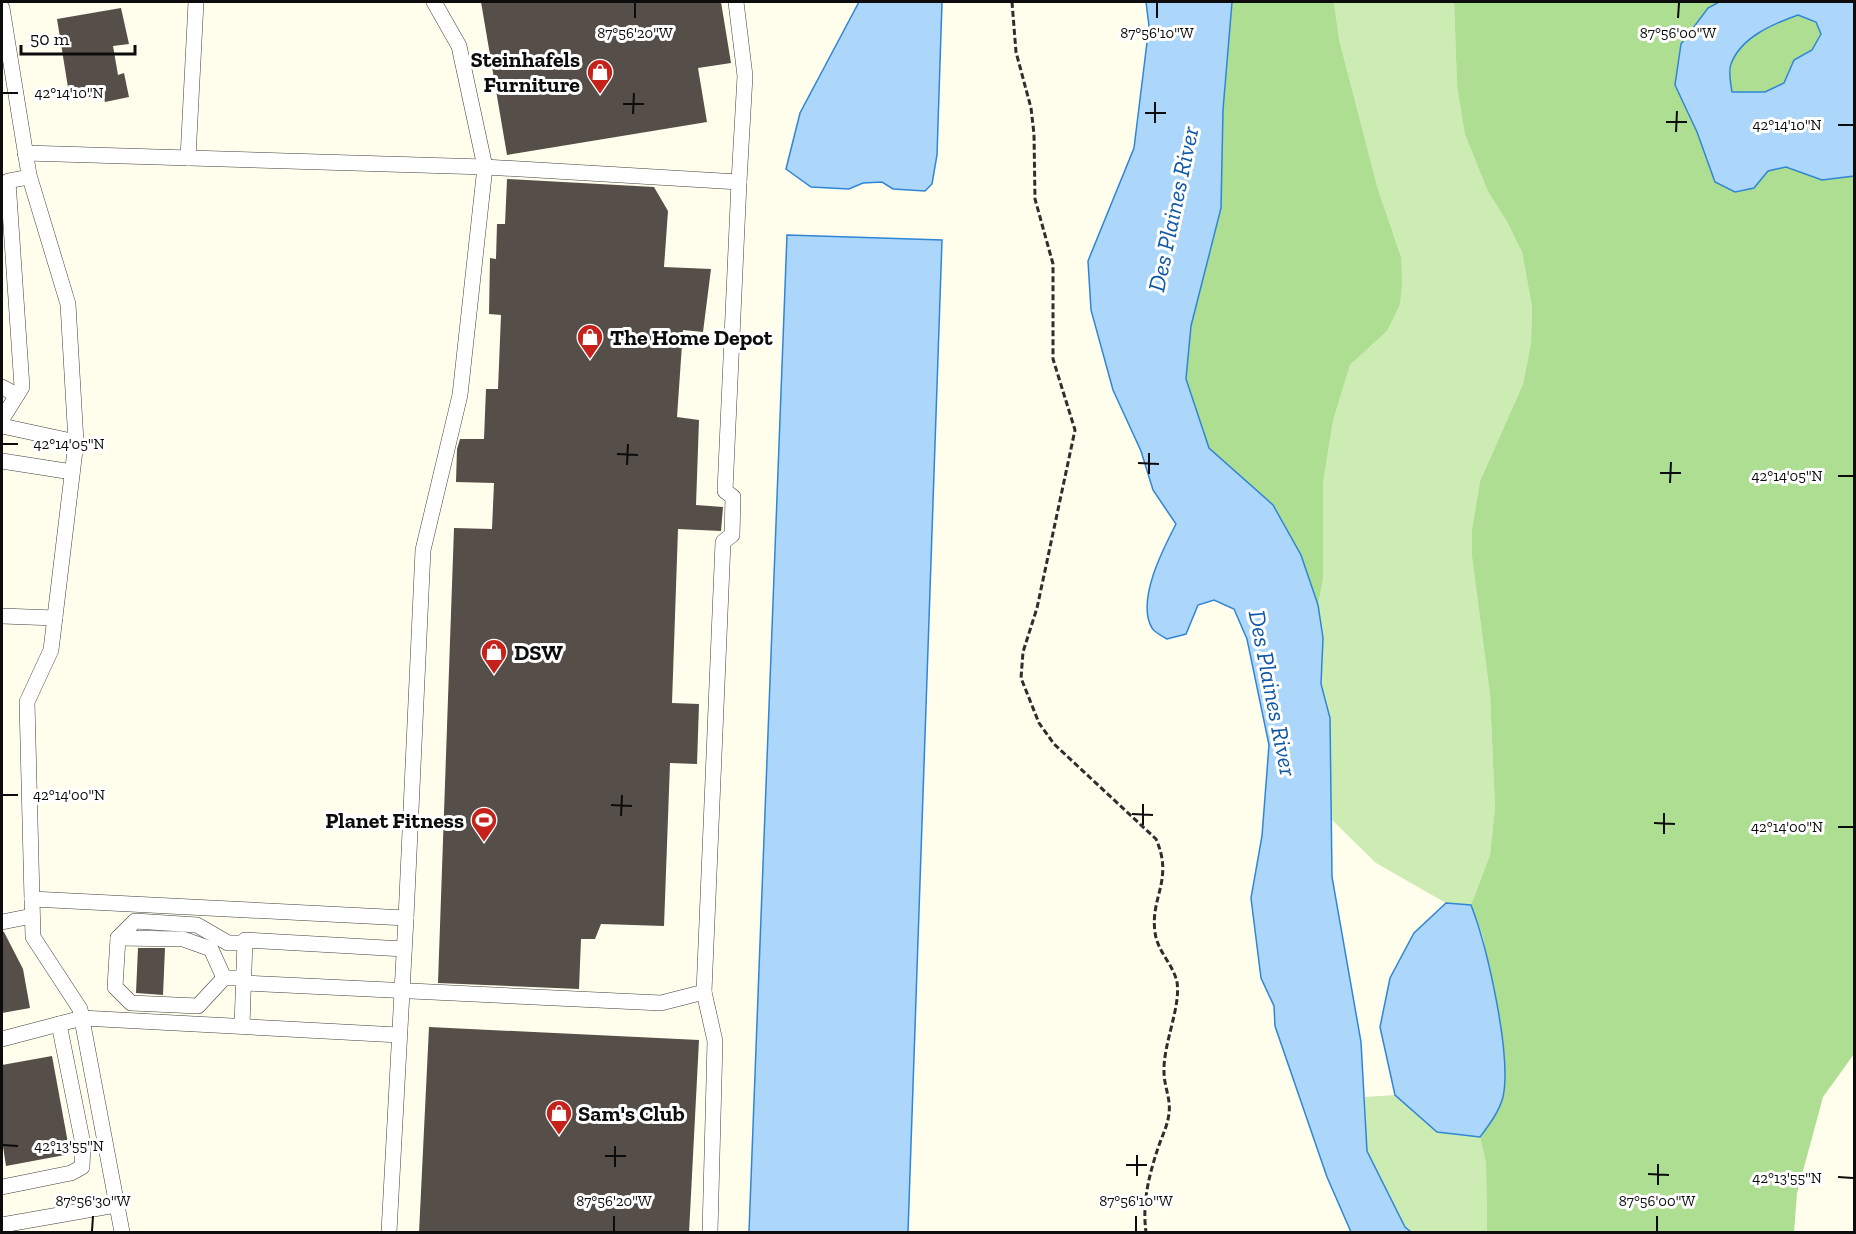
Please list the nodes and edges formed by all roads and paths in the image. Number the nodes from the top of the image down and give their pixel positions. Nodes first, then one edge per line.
1 (196, 2) edge
2 (434, 2) edge
3 (736, 2) edge
4 (1012, 2) edge
5 (2, 8) edge
6 (25, 153) junction
7 (188, 158) junction
8 (485, 167) junction
9 (29, 177) junction
10 (5, 181) edge
11 (739, 182) junction
12 (2, 387) edge
13 (17, 395) junction
14 (2, 419) edge
15 (2, 426) edge
16 (76, 442) junction
17 (2, 462) edge
18 (72, 472) junction
19 (2, 616) edge
20 (55, 618) junction
21 (32, 899) junction
22 (32, 916) junction
23 (406, 918) junction
24 (2, 921) edge
25 (118, 938) junction
26 (245, 943) junction
27 (404, 949) junction
28 (224, 978) junction
29 (244, 981) junction
30 (402, 992) junction
31 (704, 992) junction
32 (82, 1018) junction
33 (59, 1024) junction
34 (242, 1026) junction
35 (399, 1035) junction
36 (2, 1039) edge
37 (2, 1187) edge
38 (116, 1205) junction
39 (2, 1225) edge
40 (122, 1233) edge
41 (389, 1233) edge
42 (710, 1233) edge
43 (1146, 1233) edge

1 - 7 lane
2 - 8 lane
3 - 11 lane
4 - 43 path
5 - 6 lane
6 - 7 lane
6 - 9 lane
7 - 8 lane
8 - 11 lane
8 - 23 lane
9 - 10 lane
9 - 16 lane
10 - 13 lane
11 - 31 lane
12 - 13 lane
13 - 14 lane
15 - 16 lane
16 - 18 lane
17 - 18 lane
18 - 20 lane
19 - 20 lane
20 - 21 lane
21 - 22 lane
21 - 23 lane
22 - 24 lane
22 - 32 lane
23 - 27 lane
25 - 26 lane
25 - 28 lane
25 - 28 lane
26 - 27 lane
26 - 29 lane
27 - 30 lane
28 - 29 lane
29 - 30 lane
29 - 34 lane
30 - 31 lane
30 - 35 lane
31 - 42 lane
32 - 33 lane
32 - 34 lane
32 - 38 lane
33 - 36 lane
33 - 37 lane
34 - 35 lane
35 - 41 lane
38 - 39 lane
38 - 40 lane

